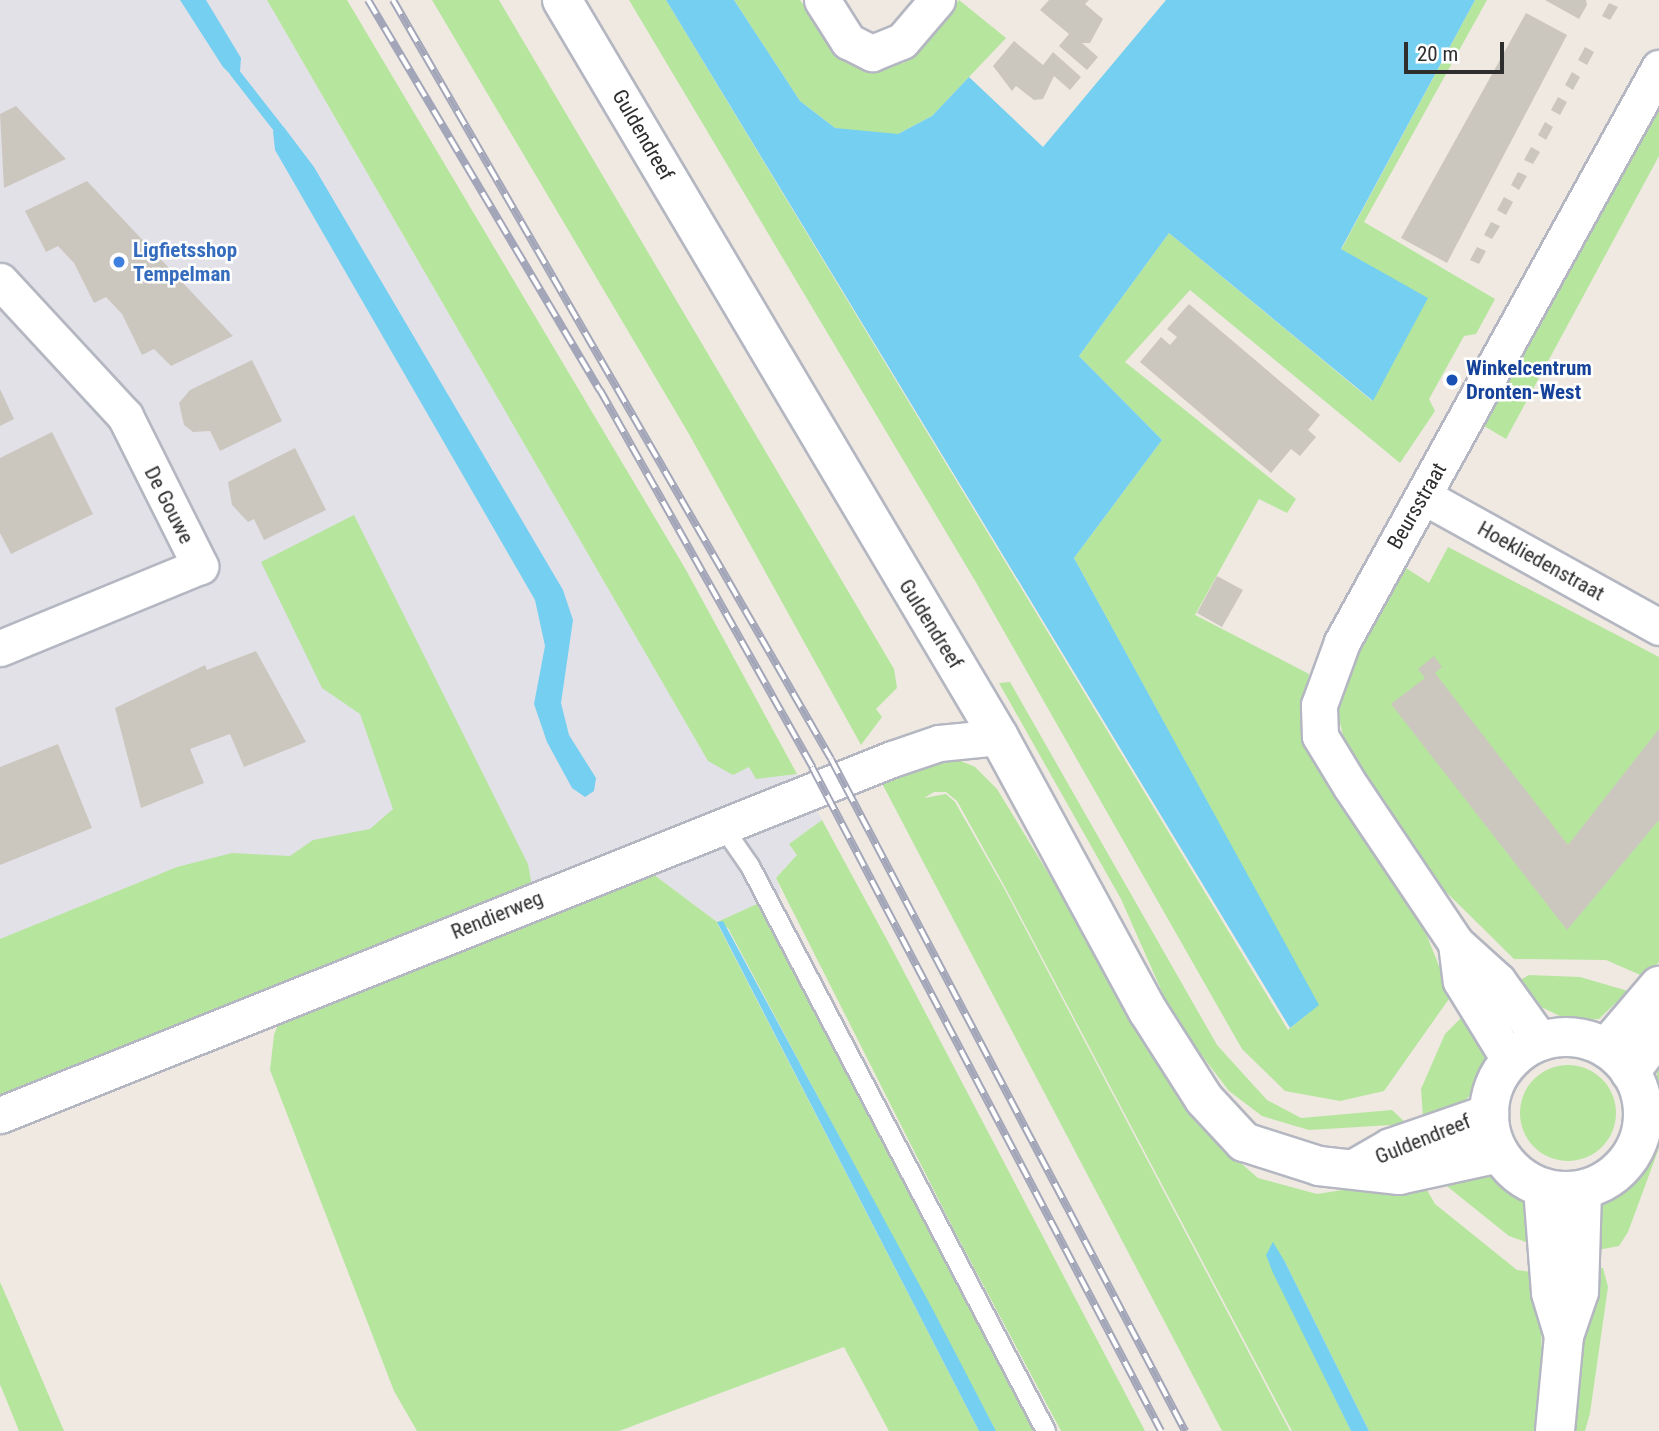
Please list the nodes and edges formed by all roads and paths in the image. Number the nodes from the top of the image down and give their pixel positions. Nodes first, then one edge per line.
1 (562, 0) edge
2 (822, 0) edge
3 (937, 0) edge
4 (1659, 68) edge
5 (0, 281) edge
6 (1423, 496) junction
7 (1659, 627) edge
8 (0, 648) edge
9 (999, 737) junction
10 (723, 827) junction
11 (1659, 986) edge
12 (1659, 1034) edge
13 (1526, 1051) junction
14 (1618, 1060) junction
15 (1489, 1114) junction
16 (0, 1115) edge
17 (1499, 1153) junction
18 (1358, 1167) junction
19 (1543, 1188) junction
20 (1582, 1190) junction
21 (1564, 1336) junction
22 (1046, 1431) edge
23 (1555, 1431) edge

1 - 9 street, Guldendreef
2 - 3 street
4 - 6 street, Beursstraat
5 - 8 street, De Gouwe
6 - 7 street, Hoekliedenstraat
6 - 13 street, Beursstraat
9 - 10 street, Rendierweg
9 - 18 street, Guldendreef
10 - 16 street, Rendierweg
10 - 22 lane
11 - 14 street
12 - 14 street
13 - 14 street
13 - 15 street
14 - 20 street
15 - 17 street
15 - 18 street, Guldendreef
17 - 18 street, Guldendreef
17 - 19 street
19 - 20 street
19 - 21 street
20 - 21 street
21 - 23 street

